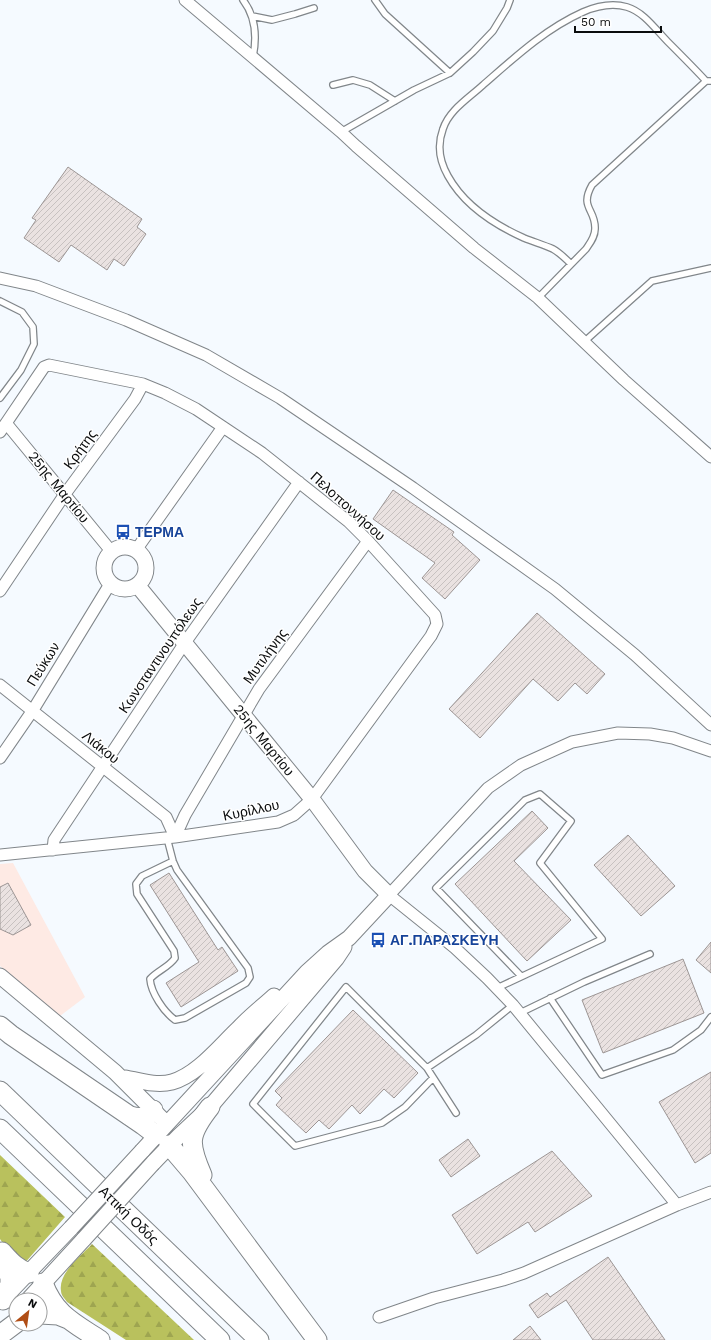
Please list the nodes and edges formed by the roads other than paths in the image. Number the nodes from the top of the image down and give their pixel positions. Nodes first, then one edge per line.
1 (185, 0) edge
2 (243, 0) edge
3 (375, 0) edge
4 (510, 0) edge
5 (314, 8) dead end
6 (252, 16) junction
7 (253, 57) junction
8 (450, 73) junction
9 (709, 81) edge
10 (334, 85) dead end
11 (395, 102) junction
12 (341, 132) junction
13 (571, 264) junction
14 (711, 268) edge
15 (0, 278) edge
16 (538, 298) junction
17 (0, 300) edge
18 (585, 341) junction
19 (143, 384) junction
20 (0, 398) edge
21 (3, 427) edge
22 (223, 427) junction
23 (711, 457) edge
24 (299, 482) junction
25 (65, 494) junction
26 (368, 542) junction
27 (136, 550) junction
28 (111, 551) junction
29 (110, 584) junction
30 (138, 586) junction
31 (0, 591) edge
32 (437, 624) joint
33 (184, 644) junction
34 (0, 685) edge
35 (33, 710) junction
36 (244, 715) junction
37 (711, 725) edge
38 (711, 751) edge
39 (0, 758) edge
40 (102, 768) junction
41 (312, 799) junction
42 (171, 838) junction
43 (53, 850) junction
44 (0, 855) edge
45 (173, 861) junction
46 (389, 895) junction
47 (349, 938) junction
48 (650, 954) dead end
49 (308, 972) junction
50 (0, 976) edge
51 (521, 976) junction
52 (497, 988) junction
53 (550, 998) junction
54 (517, 1009) junction
55 (711, 1017) edge
56 (0, 1026) edge
57 (427, 1068) junction
58 (121, 1075) junction
59 (433, 1078) junction
60 (0, 1091) edge
61 (210, 1107) junction
62 (153, 1110) junction
63 (456, 1113) dead end
64 (130, 1116) junction
65 (0, 1129) edge
66 (172, 1131) junction
67 (711, 1192) edge
68 (216, 1205) junction
69 (677, 1205) junction
70 (1, 1251) edge
71 (38, 1276) junction
72 (31, 1292) edge
73 (1, 1301) edge
74 (48, 1314) edge
75 (379, 1317) dead end
76 (68, 1319) junction
77 (8, 1322) edge
78 (0, 1331) edge
79 (100, 1340) edge
80 (220, 1340) edge
81 (259, 1340) edge
82 (317, 1340) edge

1 - 7 street
2 - 6 lane
3 - 8 lane
4 - 8 lane
5 - 6 lane
6 - 7 lane
7 - 12 street
8 - 11 lane
9 - 13 lane
9 - 13 lane
10 - 11 lane
11 - 12 lane
12 - 16 street
13 - 16 lane
14 - 18 lane
15 - 37 street
16 - 18 street
17 - 20 lane
18 - 23 street
19 - 21 street, Πελοποννήσου
19 - 22 street, Πελοποννήσου
19 - 25 street, Κρήτης
21 - 25 street, 25ης Μαρτίου
22 - 24 street, Πελοποννήσου
22 - 27 street
24 - 26 street, Πελοποννήσου
24 - 33 street, Κωνσταντινουπόλεως
25 - 28 street, 25ης Μαρτίου
25 - 31 street, Κρήτης
26 - 32 street, Πελοποννήσου
26 - 36 street, Μυτιλήνης
27 - 28 street
27 - 30 street
28 - 29 street
29 - 30 street
29 - 35 street, Πεύκων
30 - 33 street, 25ης Μαρτίου
32 - 41 street, Κυρίλλου
33 - 36 street, 25ης Μαρτίου
33 - 40 street, Κωνσταντινουπόλεως
34 - 35 street, Λιάκου
35 - 39 street, Πεύκων
35 - 40 street, Λιάκου
36 - 41 street, 25ης Μαρτίου
36 - 42 street, Μυτιλήνης
38 - 46 street
40 - 42 street, Λιάκου
40 - 43 street, Κωνσταντινουπόλεως
41 - 42 street, Κυρίλλου
41 - 46 street, 25ης Μαρτίου
42 - 43 street, Κυρίλλου
42 - 45 lane
43 - 44 street, Κυρίλλου
45 - 45 lane
46 - 47 street
46 - 52 street
47 - 49 street
47 - 61 street
48 - 53 lane
49 - 58 street
49 - 66 street
50 - 58 street
51 - 51 lane
51 - 52 lane
52 - 54 street
53 - 54 lane
53 - 55 lane
54 - 57 lane
54 - 69 street
56 - 64 highway
57 - 59 lane
57 - 59 lane
58 - 62 street
58 - 66 street
59 - 63 lane
60 - 81 highway, Αττική Οδός
61 - 66 street
61 - 68 highway
62 - 64 highway
62 - 66 street
64 - 66 highway
65 - 80 highway, Αττική Οδός
66 - 68 highway
66 - 71 street, bridge
66 - 71 street, bridge
67 - 69 street
68 - 82 highway
69 - 75 street
70 - 71 highway
70 - 73 highway
71 - 72 street
71 - 73 street
71 - 76 highway
74 - 76 highway
76 - 79 highway
77 - 78 street

